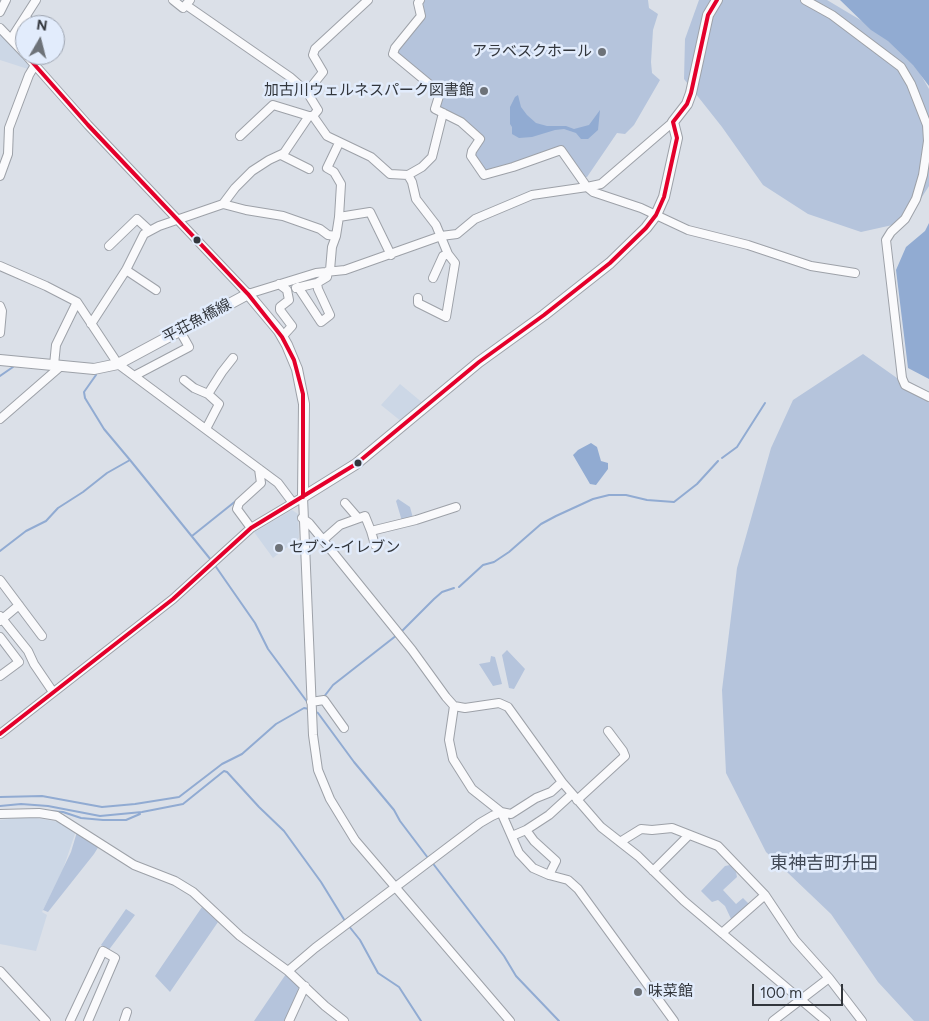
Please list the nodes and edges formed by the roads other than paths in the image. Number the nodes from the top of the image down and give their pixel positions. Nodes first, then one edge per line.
1 (6, 0) edge
2 (36, 0) edge
3 (173, 0) edge
4 (368, 0) edge
5 (420, 0) edge
6 (717, 0) edge
7 (806, 0) edge
8 (188, 2) edge
9 (0, 12) edge
10 (27, 15) edge
11 (0, 28) edge
12 (15, 33) edge
13 (11, 39) junction
14 (15, 43) edge
15 (35, 65) joint
16 (307, 92) junction
17 (443, 114) junction
18 (311, 116) junction
19 (673, 122) junction
20 (240, 136) dead end
21 (339, 143) junction
22 (281, 155) junction
23 (3, 162) edge
24 (309, 169) dead end
25 (408, 175) junction
26 (0, 176) edge
27 (587, 188) junction
28 (222, 204) junction
29 (656, 215) junction
30 (339, 218) junction
31 (179, 220) junction
32 (149, 230) junction
33 (336, 236) junction
34 (441, 236) junction
35 (109, 246) dead end
36 (448, 254) junction
37 (391, 255) junction
38 (0, 266) edge
39 (126, 270) junction
40 (329, 271) junction
41 (855, 273) dead end
42 (433, 278) dead end
43 (316, 283) junction
44 (279, 284) junction
45 (298, 288) junction
46 (156, 290) dead end
47 (287, 290) junction
48 (248, 294) junction
49 (418, 298) dead end
50 (77, 302) junction
51 (0, 306) edge
52 (91, 324) junction
53 (180, 330) junction
54 (0, 334) edge
55 (282, 337) junction
56 (233, 358) dead end
57 (0, 360) edge
58 (118, 364) junction
59 (58, 366) junction
60 (134, 376) junction
61 (184, 380) dead end
62 (208, 394) junction
63 (929, 397) edge
64 (0, 419) edge
65 (206, 429) junction
66 (259, 469) junction
67 (302, 497) junction
68 (293, 503) junction
69 (345, 503) dead end
70 (452, 511) dead end
71 (302, 518) junction
72 (358, 518) junction
73 (252, 528) junction
74 (371, 531) junction
75 (323, 540) junction
76 (375, 544) dead end
77 (0, 580) edge
78 (19, 605) junction
79 (1, 619) edge
80 (42, 636) dead end
81 (0, 637) edge
82 (0, 676) edge
83 (53, 692) junction
84 (314, 705) junction
85 (454, 706) junction
86 (344, 728) dead end
87 (608, 731) dead end
88 (0, 734) edge
89 (562, 782) junction
90 (572, 794) junction
91 (577, 800) junction
92 (501, 812) junction
93 (0, 814) edge
94 (526, 830) junction
95 (512, 836) junction
96 (689, 836) junction
97 (620, 842) junction
98 (653, 871) junction
99 (549, 875) junction
100 (396, 888) junction
101 (765, 895) junction
102 (722, 932) junction
103 (0, 971) edge
104 (288, 971) junction
105 (829, 978) junction
106 (89, 982) junction
107 (305, 986) junction
108 (102, 988) junction
109 (801, 1000) junction
110 (128, 1012) dead end
111 (46, 1021) edge
112 (70, 1021) edge
113 (88, 1021) edge
114 (124, 1021) edge
115 (289, 1021) edge
116 (344, 1021) edge
117 (510, 1021) edge
118 (674, 1021) edge
119 (773, 1021) edge
120 (826, 1021) edge
121 (862, 1021) edge

1 - 9 street
2 - 10 street
3 - 8 street
4 - 16 street
5 - 17 street
6 - 19 main road
7 - 63 street
8 - 16 street
11 - 13 street
12 - 13 street
13 - 14 street
15 - 23 street
15 - 31 street
16 - 18 street
17 - 25 street
17 - 27 street
18 - 20 street
18 - 21 street
18 - 22 street
19 - 27 street
19 - 29 main road
21 - 25 street
21 - 30 street
22 - 24 street
22 - 28 street
23 - 26 street
25 - 34 street
27 - 29 street
27 - 34 street
28 - 31 street
28 - 33 street
29 - 41 street
29 - 67 main road
30 - 33 street
30 - 37 street
31 - 32 street
31 - 48 street
32 - 35 street
32 - 39 street
33 - 40 street
34 - 36 street
34 - 37 street
36 - 42 street
36 - 49 street
37 - 40 street
38 - 50 street
39 - 46 street
39 - 52 street
40 - 43 street
40 - 44 street
43 - 45 street
43 - 45 street
44 - 47 street
44 - 48 street
45 - 47 street
47 - 55 street
48 - 53 main road, 平荘魚橋線
48 - 55 main road, 平荘魚橋線
50 - 52 street
50 - 59 street
51 - 54 street
52 - 58 street
53 - 58 main road, 平荘魚橋線
53 - 60 street
55 - 67 main road, 平荘魚橋線
56 - 62 street
57 - 59 main road, 平荘魚橋線
58 - 59 main road, 平荘魚橋線
58 - 60 street
59 - 64 street
60 - 65 street
61 - 62 street
62 - 65 street
65 - 66 street
66 - 68 street
66 - 73 street
67 - 68 street
67 - 71 street
68 - 73 street
69 - 72 street
70 - 74 street
71 - 75 street
71 - 84 street
72 - 74 street
72 - 75 street
73 - 83 street
74 - 76 street
75 - 85 street
77 - 78 street
78 - 79 street
78 - 80 street
79 - 83 street
81 - 82 street
83 - 88 street
84 - 86 street
84 - 100 street
85 - 89 street
85 - 92 street
87 - 91 street
89 - 90 street
89 - 92 street
90 - 91 street
90 - 94 street
91 - 97 street
92 - 95 street
92 - 100 street
93 - 104 street
94 - 95 street
94 - 99 street
95 - 99 street
96 - 97 street
96 - 98 street
96 - 101 street
97 - 98 street
98 - 102 street
99 - 118 street
100 - 104 street
100 - 117 street
101 - 102 street
101 - 105 street
102 - 109 street
103 - 111 street
104 - 107 street
105 - 109 street
105 - 121 street
106 - 108 street
106 - 108 street
106 - 112 street
107 - 115 street
107 - 116 street
108 - 113 street
109 - 119 street
109 - 120 street
110 - 114 street

